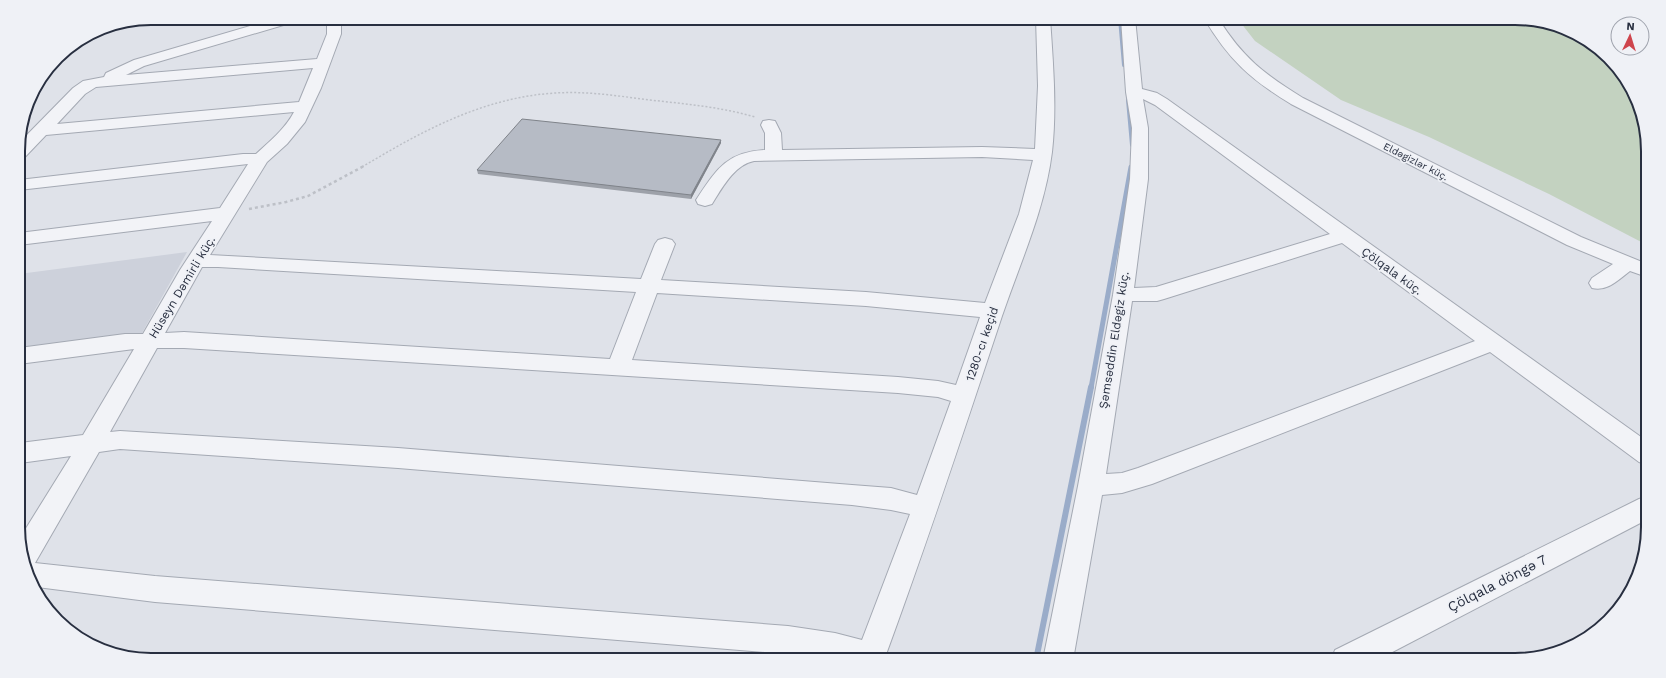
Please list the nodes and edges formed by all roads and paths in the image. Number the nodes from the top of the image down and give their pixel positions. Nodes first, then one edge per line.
1 (268, 25) edge
2 (334, 25) edge
3 (1044, 25) edge
4 (1129, 25) edge
5 (1215, 25) edge
6 (323, 63) junction
7 (96, 82) junction
8 (1134, 92) junction
9 (304, 106) junction
10 (769, 125) joint
11 (41, 130) junction
12 (25, 147) edge
13 (774, 155) junction
14 (1042, 155) junction
15 (260, 159) junction
16 (25, 184) edge
17 (705, 200) dead end
18 (227, 213) junction
19 (1344, 236) junction
20 (25, 238) edge
21 (665, 244) dead end
22 (197, 261) junction
23 (1627, 264) junction
24 (1641, 269) edge
25 (1599, 283) dead end
26 (650, 286) junction
27 (1123, 295) junction
28 (993, 311) junction
29 (150, 340) junction
30 (1492, 343) junction
31 (25, 355) edge
32 (618, 367) junction
33 (964, 396) junction
34 (91, 444) junction
35 (1641, 450) edge
36 (25, 453) edge
37 (1090, 486) junction
38 (924, 507) junction
39 (1641, 511) edge
40 (27, 551) edge
41 (35, 575) edge
42 (854, 653) edge
43 (871, 653) edge
44 (1059, 653) edge
45 (1360, 653) edge

1 - 7 street
2 - 6 street, Hüseyn Dəmirli küç.
3 - 14 street, 1280-cı keçid
4 - 8 street, Şəmsəddin Eldəgiz küç.
5 - 23 street, Eldəgizlər küç.
6 - 7 street
6 - 9 street, Hüseyn Dəmirli küç.
7 - 11 street
8 - 19 street, Çölqala küç.
8 - 27 street, Şəmsəddin Eldəgiz küç.
9 - 11 street
9 - 15 street, Hüseyn Dəmirli küç.
10 - 13 street
10 - 18 path
11 - 12 street
13 - 14 street
13 - 17 street
14 - 28 street, 1280-cı keçid
15 - 16 street
15 - 18 street, Hüseyn Dəmirli küç.
18 - 20 street
18 - 22 street, Hüseyn Dəmirli küç.
19 - 27 street
19 - 30 street, Çölqala küç.
21 - 26 street
22 - 26 street
22 - 29 street, Hüseyn Dəmirli küç.
23 - 24 street, Eldəgizlər küç.
23 - 25 street
26 - 28 street
26 - 32 street
27 - 37 street, Şəmsəddin Eldəgiz küç.
28 - 33 street, 1280-cı keçid
29 - 31 street
29 - 32 street
29 - 34 street, Hüseyn Dəmirli küç.
30 - 35 street, Çölqala küç.
30 - 37 street
32 - 33 street
33 - 38 street, 1280-cı keçid
34 - 36 street
34 - 38 street
34 - 40 street, Hüseyn Dəmirli küç.
37 - 44 street, Şəmsəddin Eldəgiz küç.
38 - 43 street, 1280-cı keçid
39 - 45 street, Çölqala döngə 7
41 - 42 street

